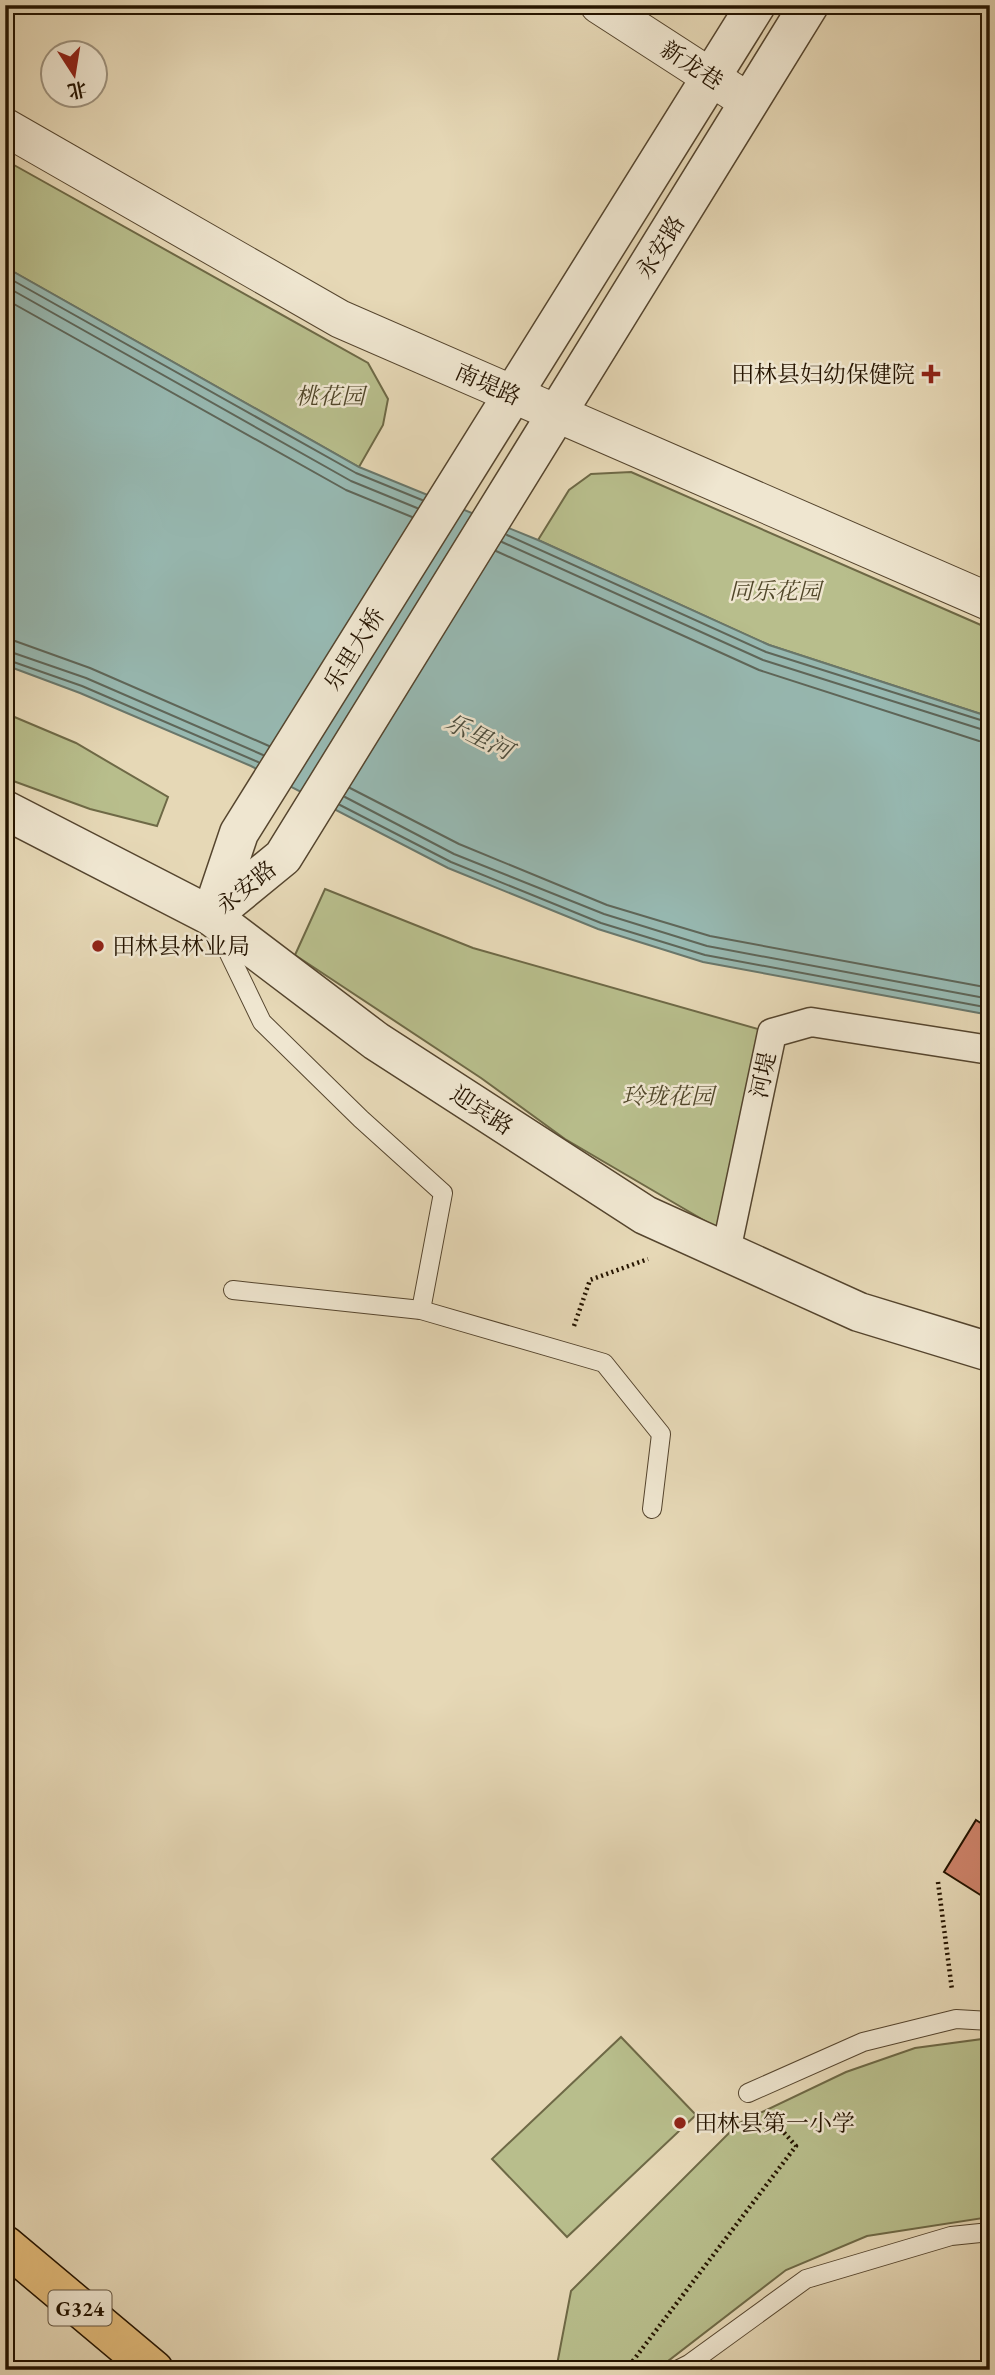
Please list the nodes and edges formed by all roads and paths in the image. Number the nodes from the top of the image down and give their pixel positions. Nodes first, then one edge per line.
1 (599, 5) edge
2 (757, 5) edge
3 (810, 5) edge
4 (712, 78) junction
5 (749, 102) junction
6 (5, 127) edge
7 (513, 395) junction
8 (557, 414) junction
9 (469, 466) joint
10 (990, 602) edge
11 (5, 810) edge
12 (239, 833) joint
13 (211, 916) junction
14 (990, 1050) edge
15 (714, 1246) junction
16 (233, 1290) dead end
17 (421, 1311) junction
18 (565, 1352) junction
19 (990, 1352) edge
20 (652, 1509) dead end
21 (938, 1882) dead end
22 (956, 2019) junction
23 (990, 2021) edge
24 (748, 2093) joint
25 (990, 2232) edge
26 (5, 2245) edge
27 (154, 2370) edge
28 (626, 2370) edge
29 (677, 2370) edge

1 - 4 street, 新龙巷
2 - 4 street, 永安路
3 - 5 street, 永安路
4 - 5 street, 新龙巷
4 - 7 street, 永安路
5 - 8 street, 永安路
6 - 7 street, 南堤路
7 - 8 street, 南堤路
7 - 9 street, 永安路
8 - 10 street, 南堤路
8 - 13 street, 永安路
9 - 12 street, 乐里大桥
11 - 13 street, 迎宾路
12 - 13 street, 永安路
13 - 15 street, 迎宾路
13 - 17 lane
14 - 15 street, 河堤
15 - 18 path
15 - 19 street, 迎宾路
16 - 17 lane
17 - 18 lane
18 - 20 lane
21 - 22 path
22 - 23 lane
22 - 24 lane
24 - 28 path
25 - 29 lane
26 - 27 highway, G324

